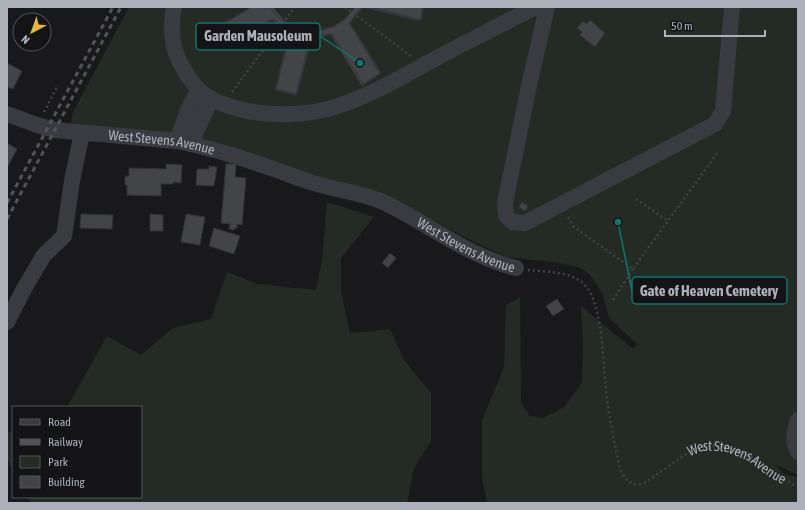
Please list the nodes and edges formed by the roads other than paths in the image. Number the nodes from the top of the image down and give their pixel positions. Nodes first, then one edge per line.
1 (174, 7) edge
2 (536, 7) edge
3 (547, 7) edge
4 (732, 7) edge
5 (210, 98) junction
6 (7, 114) edge
7 (82, 133) junction
8 (184, 142) junction
9 (516, 268) road end
10 (7, 322) edge
11 (798, 420) edge
12 (798, 452) edge

1 - 5 street
2 - 5 street
3 - 4 street
5 - 8 street
6 - 7 street, West Stevens Avenue
7 - 8 street, West Stevens Avenue
7 - 10 street
8 - 9 street, West Stevens Avenue
11 - 12 street

